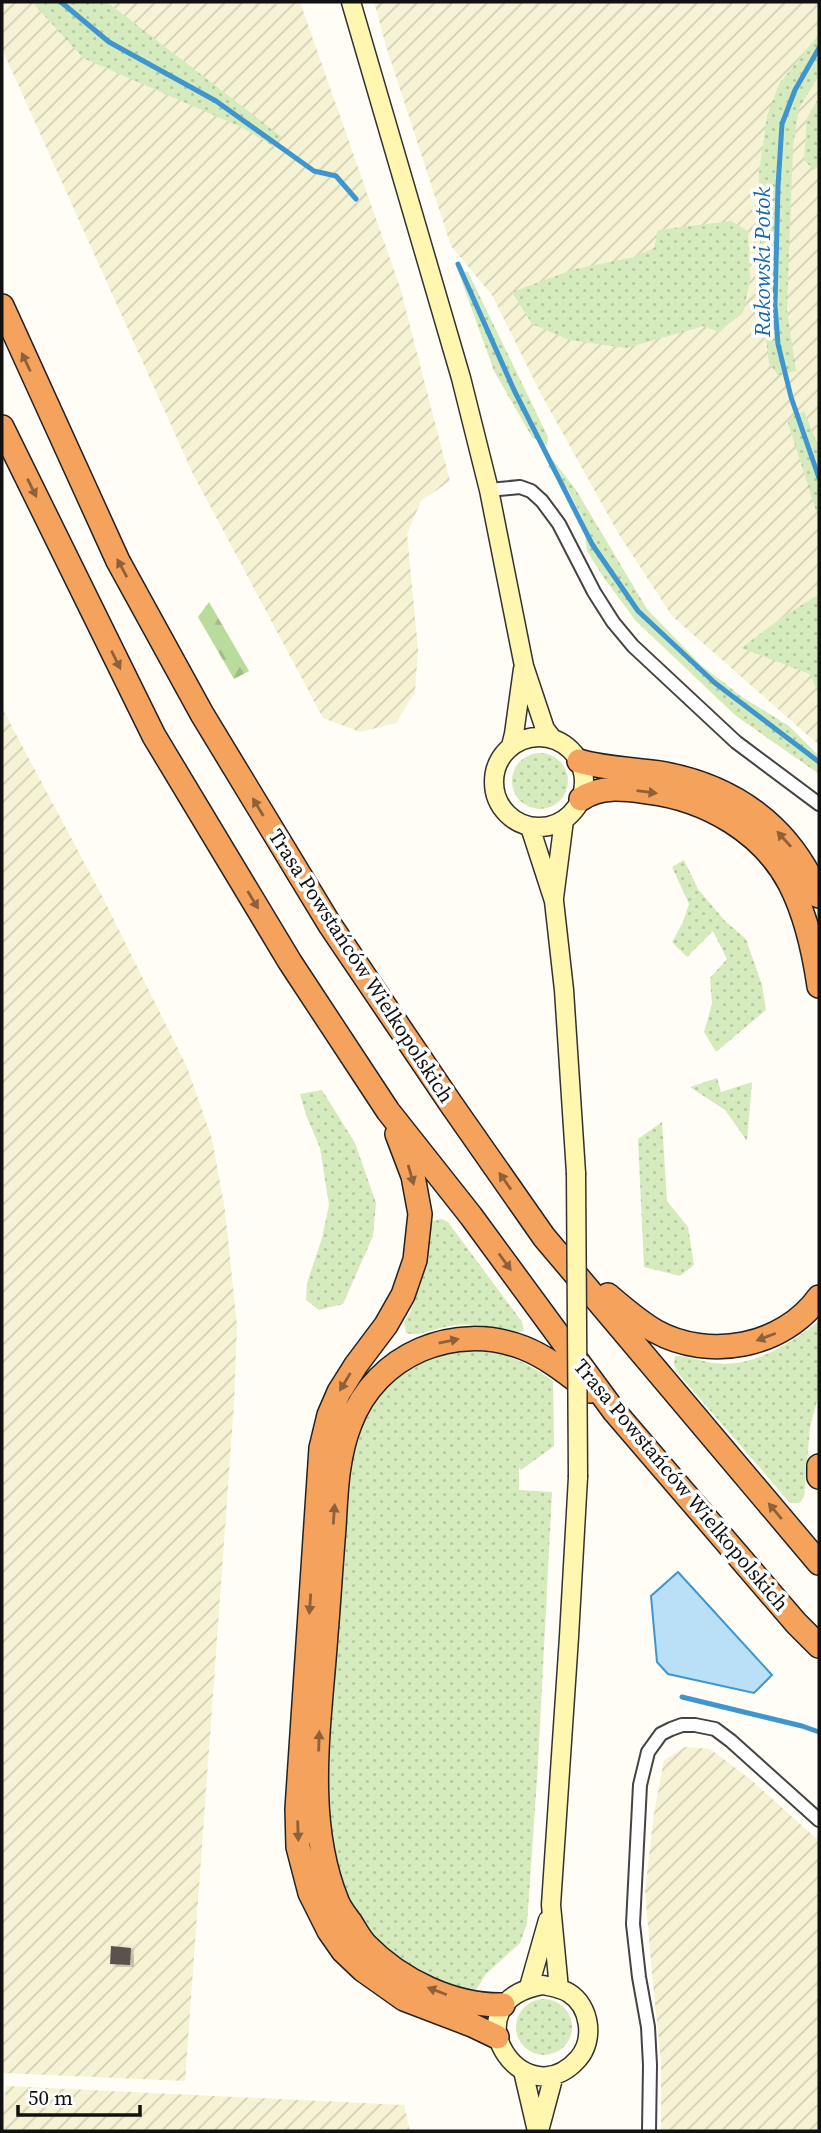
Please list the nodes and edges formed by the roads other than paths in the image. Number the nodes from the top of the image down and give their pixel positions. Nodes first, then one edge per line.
1 (351, 2) edge
2 (2, 306) edge
3 (2, 427) edge
4 (489, 490) junction
5 (524, 666) junction
6 (552, 738) junction
7 (511, 746) junction
8 (579, 761) junction
9 (581, 799) junction
10 (819, 804) edge
11 (564, 820) junction
12 (530, 827) junction
13 (819, 896) edge
14 (554, 901) junction
15 (819, 986) edge
16 (388, 1111) junction
17 (544, 1237) junction
18 (819, 1297) edge
19 (614, 1410) junction
20 (819, 1466) edge
21 (819, 1477) edge
22 (819, 1563) edge
23 (819, 1646) edge
24 (819, 1821) edge
25 (551, 1905) junction
26 (529, 1987) junction
27 (559, 1989) junction
28 (503, 2005) junction
29 (497, 2037) junction
30 (523, 2071) junction
31 (554, 2075) junction
32 (538, 2131) edge
33 (649, 2131) edge

1 - 4 main road
17 -> 2 highway, Trasa Powstańców Wielkopolskich
3 -> 16 highway, Trasa Powstańców Wielkopolskich
4 - 5 main road
4 - 10 street
5 - 6 main road
5 - 7 main road
6 - 7 main road
6 - 8 main road
7 - 12 main road
8 - 9 main road
13 -> 8 highway
9 - 11 main road
9 -> 15 highway
11 - 12 main road
11 - 14 main road
12 - 14 main road
14 - 25 main road, bridge
16 -> 19 highway, Trasa Powstańców Wielkopolskich
16 -> 29 highway
18 -> 17 highway
22 -> 17 highway, Trasa Powstańców Wielkopolskich
19 - 23 highway, Trasa Powstańców Wielkopolskich
28 -> 19 highway
20 - 21 highway
24 - 33 street
25 - 26 main road
25 - 27 main road
26 - 27 main road
26 - 28 main road
27 - 31 main road
28 - 29 main road
29 - 30 main road
30 - 31 main road
30 - 32 main road
31 - 32 main road

